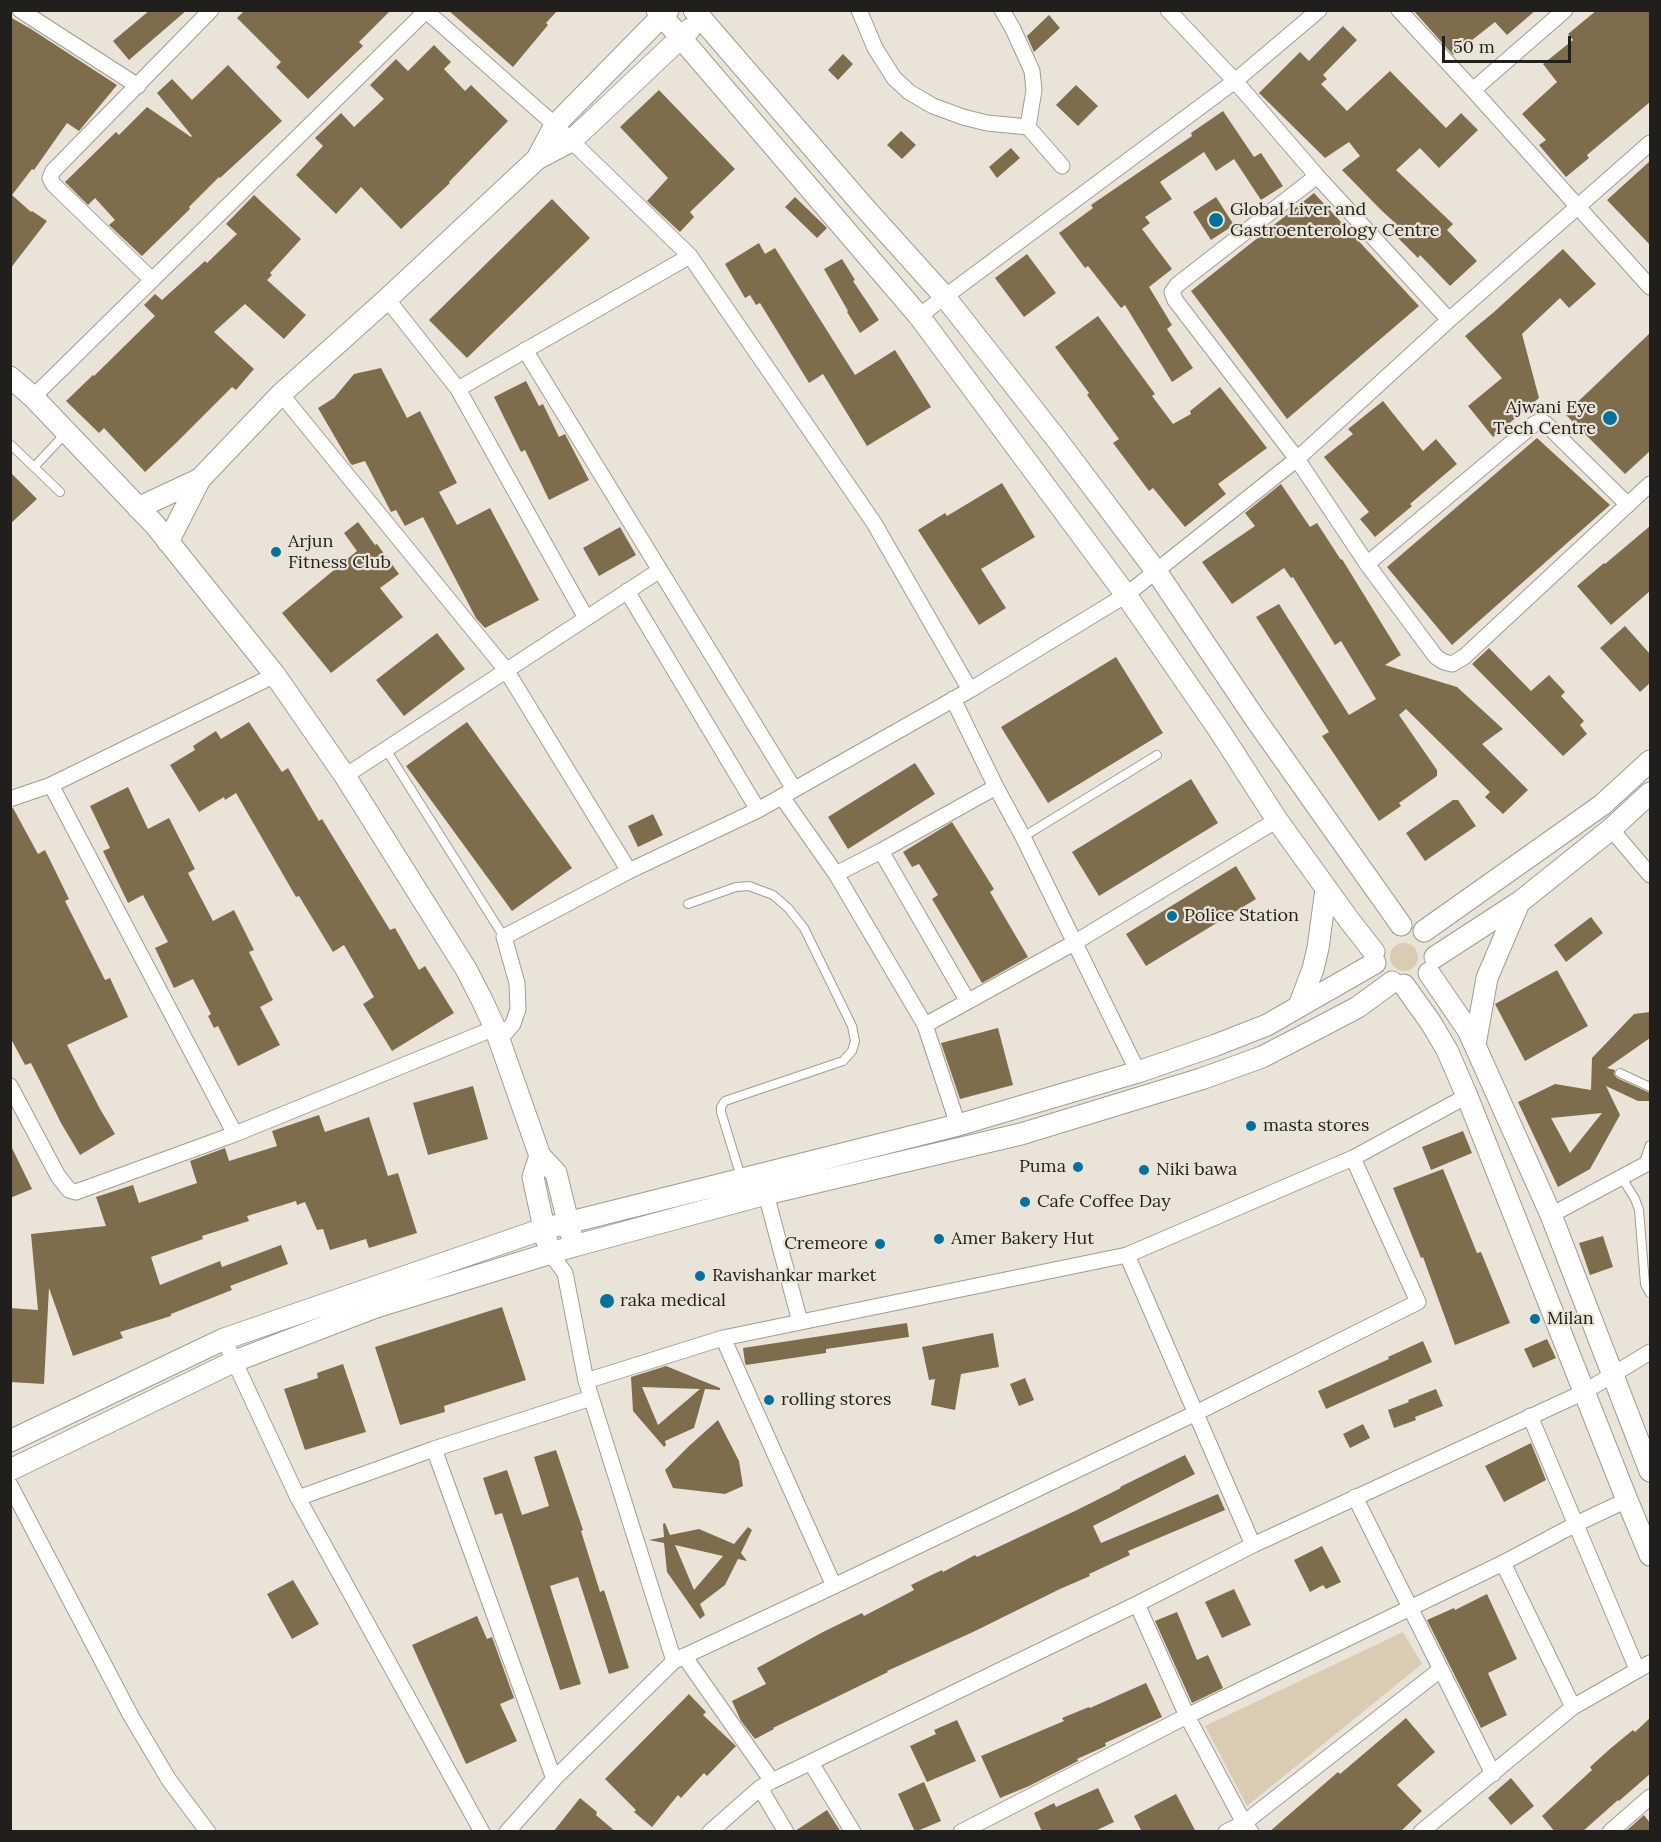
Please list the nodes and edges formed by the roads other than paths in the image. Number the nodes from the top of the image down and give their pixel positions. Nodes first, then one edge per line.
1 (20, 10) edge
2 (211, 10) edge
3 (859, 10) edge
4 (1002, 10) edge
5 (1168, 10) edge
6 (1319, 10) edge
7 (1399, 10) edge
8 (1565, 10) edge
9 (426, 11) edge
10 (662, 13) edge
11 (700, 13) edge
12 (681, 39) junction
13 (1236, 81) junction
14 (138, 86) junction
15 (1473, 90) junction
16 (555, 125) junction
17 (1028, 127) junction
18 (571, 141) junction
19 (1650, 143) edge
20 (537, 159) junction
21 (1062, 166) dead end
22 (1317, 176) junction
23 (1577, 207) junction
24 (690, 256) junction
25 (152, 280) junction
26 (1650, 287) edge
27 (945, 297) junction
28 (387, 299) junction
29 (919, 316) junction
30 (1449, 320) junction
31 (525, 350) junction
32 (10, 377) edge
33 (458, 389) junction
34 (281, 394) junction
35 (33, 397) junction
36 (66, 433) junction
37 (10, 444) edge
38 (1297, 459) junction
39 (34, 467) junction
40 (200, 479) junction
41 (1650, 484) edge
42 (60, 492) dead end
43 (1628, 506) junction
44 (138, 508) junction
45 (168, 542) junction
46 (1366, 564) junction
47 (660, 570) junction
48 (1156, 571) junction
49 (627, 591) junction
50 (1126, 595) junction
51 (586, 618) junction
52 (506, 670) junction
53 (275, 675) junction
54 (970, 690) junction
55 (953, 699) junction
56 (385, 748) junction
57 (1157, 755) dead end
58 (1650, 761) edge
59 (345, 776) junction
60 (51, 785) junction
61 (996, 787) junction
62 (788, 793) junction
63 (1650, 794) edge
64 (10, 800) edge
65 (758, 810) junction
66 (1277, 820) junction
67 (1611, 829) junction
68 (1023, 837) junction
69 (881, 851) junction
70 (629, 871) junction
71 (836, 874) junction
72 (1650, 875) edge
73 (1326, 889) junction
74 (1519, 903) junction
75 (688, 904) dead end
76 (1401, 925) junction
77 (1424, 931) junction
78 (504, 937) junction
79 (1074, 943) junction
80 (1375, 957) junction
81 (1432, 965) junction
82 (1398, 984) junction
83 (967, 1000) junction
84 (1299, 1006) junction
85 (925, 1025) junction
86 (497, 1034) junction
87 (1475, 1045) junction
88 (1137, 1072) junction
89 (1620, 1073) dead end
90 (10, 1086) edge
91 (1650, 1088) edge
92 (1467, 1096) junction
93 (958, 1125) junction
94 (235, 1134) junction
95 (1650, 1145) edge
96 (540, 1156) junction
97 (1353, 1158) junction
98 (1647, 1165) edge
99 (1622, 1178) junction
100 (742, 1179) junction
101 (766, 1194) junction
102 (1551, 1215) junction
103 (569, 1222) junction
104 (543, 1229) junction
105 (574, 1246) junction
106 (550, 1253) junction
107 (1126, 1255) junction
108 (565, 1273) junction
109 (1650, 1293) edge
110 (800, 1322) junction
111 (723, 1338) junction
112 (224, 1339) junction
113 (1650, 1352) edge
114 (235, 1361) junction
115 (1613, 1376) junction
116 (586, 1381) junction
117 (1584, 1392) junction
118 (591, 1398) junction
119 (1196, 1413) junction
120 (1530, 1416) junction
121 (10, 1441) edge
122 (434, 1449) junction
123 (10, 1470) edge
124 (1650, 1471) edge
125 (10, 1485) edge
126 (1355, 1497) junction
127 (298, 1498) junction
128 (1627, 1500) junction
129 (1576, 1524) junction
130 (1253, 1545) junction
131 (1650, 1555) edge
132 (1503, 1563) junction
133 (834, 1586) junction
134 (1137, 1604) junction
135 (1410, 1607) junction
136 (679, 1659) junction
137 (1644, 1666) edge
138 (1440, 1670) junction
139 (1573, 1707) junction
140 (1187, 1716) junction
141 (811, 1763) junction
142 (1493, 1774) junction
143 (554, 1779) junction
144 (766, 1785) junction
145 (1650, 1797) edge
146 (1247, 1827) edge
147 (967, 1830) edge
148 (208, 1832) edge
149 (482, 1832) edge
150 (507, 1832) edge
151 (710, 1832) edge
152 (786, 1832) edge
153 (853, 1832) edge
154 (1226, 1832) edge
155 (1421, 1832) edge
156 (1610, 1832) edge

1 - 14 street
2 - 14 street
3 - 17 street
4 - 17 street
5 - 13 street
6 - 13 street
7 - 15 street
8 - 15 street
9 - 16 street
9 - 25 street
10 - 12 main road
10 - 16 main road
11 - 12 main road
11 - 27 main road
12 - 18 main road
12 - 29 main road
13 - 22 street
13 - 27 street
14 - 25 street
15 - 23 street
16 - 18 street
16 - 20 main road
17 - 21 street
18 - 20 main road
18 - 24 street
19 - 23 street
20 - 28 main road
22 - 30 street
22 - 38 street
23 - 26 street
23 - 30 street
24 - 31 street
24 - 54 street
25 - 35 street
27 - 29 street
27 - 48 main road
28 - 33 street
28 - 34 main road
29 - 50 main road
30 - 38 street
31 - 33 street
31 - 47 street
32 - 35 main road
33 - 51 street
34 - 40 main road
34 - 52 street
35 - 36 main road
36 - 39 lane
36 - 44 main road
37 - 39 lane
38 - 46 street
38 - 48 street
39 - 42 lane
40 - 44 main road
40 - 45 main road
41 - 43 street
43 - 46 street
43 - 46 street
44 - 45 main road
45 - 53 main road
47 - 49 street
47 - 62 street
48 - 50 street
48 - 76 main road
49 - 51 street
49 - 65 street
50 - 54 street
50 - 66 main road
51 - 52 street
52 - 56 street
52 - 70 street
53 - 59 main road
53 - 60 street
54 - 55 street
55 - 61 street
55 - 62 street
56 - 59 street
56 - 78 lane
57 - 68 lane
58 - 77 main road
59 - 86 main road
60 - 64 street
60 - 94 street
61 - 68 street
61 - 69 street
62 - 65 street
62 - 71 street
63 - 67 main road
65 - 70 street
66 - 73 main road
66 - 79 street
67 - 72 street
67 - 74 main road
68 - 79 street
69 - 71 street
69 - 83 street
70 - 78 street
71 - 85 street
73 - 80 main road
73 - 84 main road
74 - 81 main road
74 - 87 main road
75 - 100 lane
76 - 77 main road
76 - 80 main road
77 - 81 main road
78 - 86 street
79 - 83 street
79 - 88 street
80 - 82 main road
80 - 84 main road
81 - 82 main road
81 - 87 main road
82 - 92 main road
82 - 101 main road
83 - 85 street
84 - 88 main road
85 - 93 street
86 - 94 street
86 - 96 main road
87 - 102 main road
88 - 93 main road
89 - 91 lane
90 - 94 street
92 - 97 street
92 - 117 main road
93 - 100 main road
95 - 98 lane
96 - 103 main road
96 - 104 main road
97 - 107 street
97 - 119 street
98 - 99 street
99 - 102 street
99 - 109 lane
100 - 103 main road
101 - 105 main road
101 - 110 street
102 - 115 main road
103 - 104 main road
103 - 105 main road
104 - 106 main road
104 - 112 main road
105 - 106 main road
105 - 108 street
106 - 108 street
106 - 114 main road
107 - 110 street
107 - 119 street
108 - 116 street
110 - 111 street
111 - 116 street
111 - 133 street
112 - 114 street
112 - 121 main road
113 - 115 street
114 - 123 main road
114 - 127 street
115 - 117 street
115 - 124 main road
116 - 118 street
117 - 120 street
117 - 128 main road
118 - 122 street
118 - 136 street
119 - 130 street
119 - 133 street
120 - 126 street
120 - 129 street
122 - 127 street
122 - 143 street
125 - 148 street
126 - 130 street
126 - 135 street
127 - 149 street
128 - 129 street
128 - 131 main road
129 - 132 street
129 - 137 street
130 - 134 street
132 - 135 street
132 - 139 street
133 - 136 street
134 - 140 street
134 - 141 street
135 - 138 street
135 - 140 street
136 - 143 street
136 - 144 street
137 - 139 street
138 - 142 street
138 - 146 street
139 - 142 street
140 - 146 street
140 - 147 street
141 - 144 street
141 - 153 street
142 - 155 street
143 - 150 street
144 - 151 street
144 - 152 street
145 - 156 street
146 - 154 street

